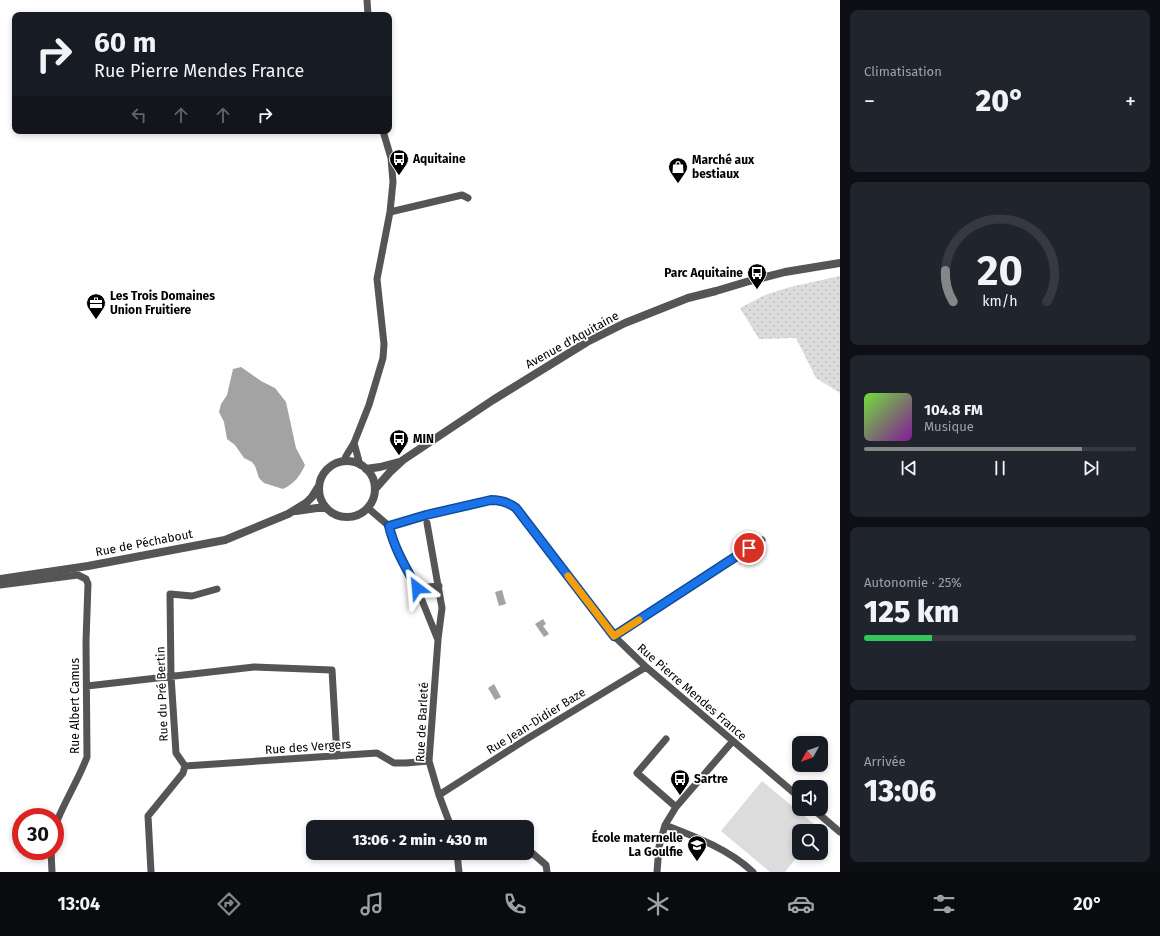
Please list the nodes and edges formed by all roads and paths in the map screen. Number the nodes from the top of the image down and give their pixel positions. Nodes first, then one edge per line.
1 (367, 0) edge
2 (368, 12) edge
3 (384, 134) edge
4 (468, 198) dead end
5 (390, 212) junction
6 (840, 263) edge
7 (354, 443) junction
8 (403, 460) junction
9 (344, 461) junction
10 (363, 467) junction
11 (319, 486) junction
12 (375, 489) junction
13 (326, 508) junction
14 (368, 508) junction
15 (288, 514) junction
16 (427, 523) dead end
17 (389, 526) junction
18 (762, 540) dead end
19 (0, 578) edge
20 (0, 585) edge
21 (439, 586) junction
22 (417, 588) junction
23 (216, 589) dead end
24 (614, 636) junction
25 (438, 640) junction
26 (646, 667) junction
27 (171, 676) junction
28 (87, 686) junction
29 (666, 739) dead end
30 (732, 742) junction
31 (337, 756) junction
32 (429, 761) junction
33 (185, 766) junction
34 (792, 792) edge
35 (439, 796) junction
36 (676, 807) junction
37 (63, 808) edge
38 (821, 816) edge
39 (448, 820) edge
40 (665, 825) junction
41 (840, 832) edge
42 (534, 855) edge
43 (51, 860) edge
44 (458, 860) edge
45 (52, 872) edge
46 (151, 872) edge
47 (459, 872) edge
48 (547, 872) edge
49 (657, 872) edge
50 (753, 872) edge

1 - 2 street
3 - 5 street
4 - 5 street
5 - 7 street
6 - 8 street, Avenue d'Aquitaine
7 - 9 street
7 - 10 street
8 - 10 street, Avenue d'Aquitaine
8 - 12 street, Avenue d'Aquitaine
9 - 10 street
9 - 11 street
10 - 12 street
11 - 13 street
11 - 15 street, Rue de Péchabout
12 - 14 street
13 - 14 street
13 - 15 street, Rue de Péchabout
14 - 17 street
15 - 19 street, Rue de Péchabout
16 - 21 street, Rue de Barleté
17 - 22 street, Rue de Barleté
17 - 24 street, Rue Pierre Mendes France
18 - 24 street
20 - 28 street, Rue Albert Camus
21 - 22 street
21 - 25 street, Rue de Barleté
22 - 25 street, Rue de Barleté
23 - 27 street, Rue du Pré Bertin
24 - 26 street, Rue Pierre Mendes France
25 - 32 street, Rue de Barleté
26 - 30 street, Rue Pierre Mendes France
26 - 35 street, Rue Jean-Didier Baze
27 - 28 street
27 - 31 street
27 - 33 street, Rue du Pré Bertin
28 - 37 street, Rue Albert Camus
29 - 36 street
30 - 34 street, Rue Pierre Mendes France
30 - 36 street
31 - 32 street, Rue des Vergers
31 - 33 street, Rue des Vergers
32 - 35 street, Rue de Barleté
33 - 46 street
35 - 39 street, Rue de Barleté
36 - 40 street
38 - 41 street
40 - 49 street
40 - 50 street
42 - 48 street
43 - 45 street
44 - 47 street

